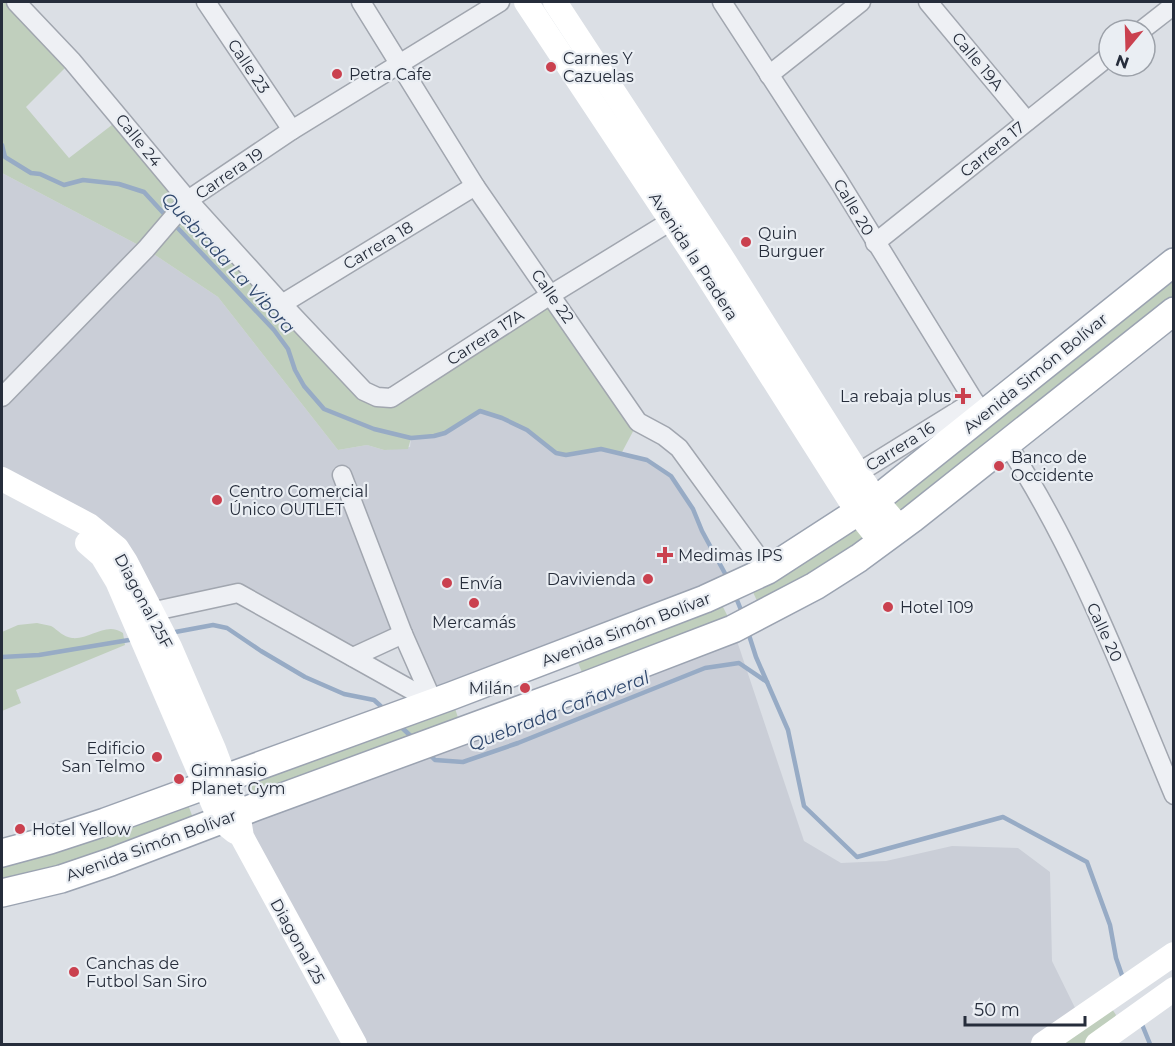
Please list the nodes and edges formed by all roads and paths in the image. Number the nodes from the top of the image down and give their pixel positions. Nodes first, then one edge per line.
1 (16, 2) edge
2 (206, 2) edge
3 (361, 2) edge
4 (500, 2) edge
5 (526, 2) edge
6 (555, 2) edge
7 (722, 2) edge
8 (861, 2) edge
9 (928, 2) edge
10 (1173, 5) edge
11 (1157, 18) edge
12 (400, 63) junction
13 (1097, 66) edge
14 (769, 75) junction
15 (1027, 121) junction
16 (292, 130) junction
17 (475, 186) junction
18 (182, 207) junction
19 (671, 221) junction
20 (875, 243) junction
21 (1173, 262) edge
22 (552, 294) junction
23 (282, 304) junction
24 (1173, 311) edge
25 (2, 397) edge
26 (391, 398) joint
27 (979, 407) junction
28 (1007, 444) junction
29 (858, 473) junction
30 (342, 475) dead end
31 (2, 479) edge
32 (2, 498) edge
33 (867, 507) junction
34 (890, 535) junction
35 (757, 575) junction
36 (145, 620) junction
37 (403, 634) junction
38 (353, 657) junction
39 (423, 705) junction
40 (216, 781) junction
41 (1173, 795) edge
42 (233, 823) junction
43 (2, 853) edge
44 (2, 893) edge
45 (1173, 954) edge
46 (1166, 994) edge
47 (1070, 1026) junction
48 (355, 1044) edge
49 (1043, 1044) edge
50 (1053, 1044) edge
51 (1097, 1044) edge

1 - 18 street, Calle 24
2 - 16 street, Calle 23
3 - 12 street, Calle 22
4 - 12 street, Carrera 19
5 - 19 street, Avenida la Pradera
6 - 29 street, Avenida la Pradera
7 - 14 street, Calle 20
8 - 14 street
9 - 15 street, Calle 19A
10 - 11 street
12 - 16 street, Carrera 19
12 - 17 street, Calle 22
13 - 15 street, Carrera 17
14 - 20 street, Calle 20
15 - 20 street, Carrera 17
16 - 18 street, Carrera 19
17 - 22 street, Calle 22
17 - 23 street, Carrera 18
18 - 23 street, Calle 24
18 - 25 street, Carrera 19
19 - 22 street, Carrera 17A
19 - 33 street, Avenida la Pradera
20 - 27 street, Calle 20
21 - 27 main road, Avenida Simón Bolívar
22 - 26 street, Carrera 17A
22 - 35 street, Calle 22
23 - 26 street, Calle 24
24 - 28 main road, Avenida Simón Bolívar
27 - 29 street, Carrera 16
27 - 33 main road, Avenida Simón Bolívar
28 - 34 main road, Avenida Simón Bolívar
28 - 41 street, Calle 20
29 - 33 street, Avenida la Pradera
30 - 37 street
31 - 36 street, Diagonal 25F
32 - 36 street, Diagonal 25F
33 - 34 street
33 - 35 main road, Avenida Simón Bolívar
34 - 42 main road, Avenida Simón Bolívar
35 - 39 main road, Avenida Simón Bolívar
36 - 38 street
36 - 40 street, Diagonal 25F
37 - 38 street
37 - 39 street
38 - 39 street
39 - 40 main road, Avenida Simón Bolívar
40 - 42 street, Diagonal 25
40 - 43 main road, Avenida Simón Bolívar
42 - 44 main road, Avenida Simón Bolívar
42 - 48 street, Diagonal 25
45 - 47 street
46 - 51 street
47 - 49 street
47 - 50 street

